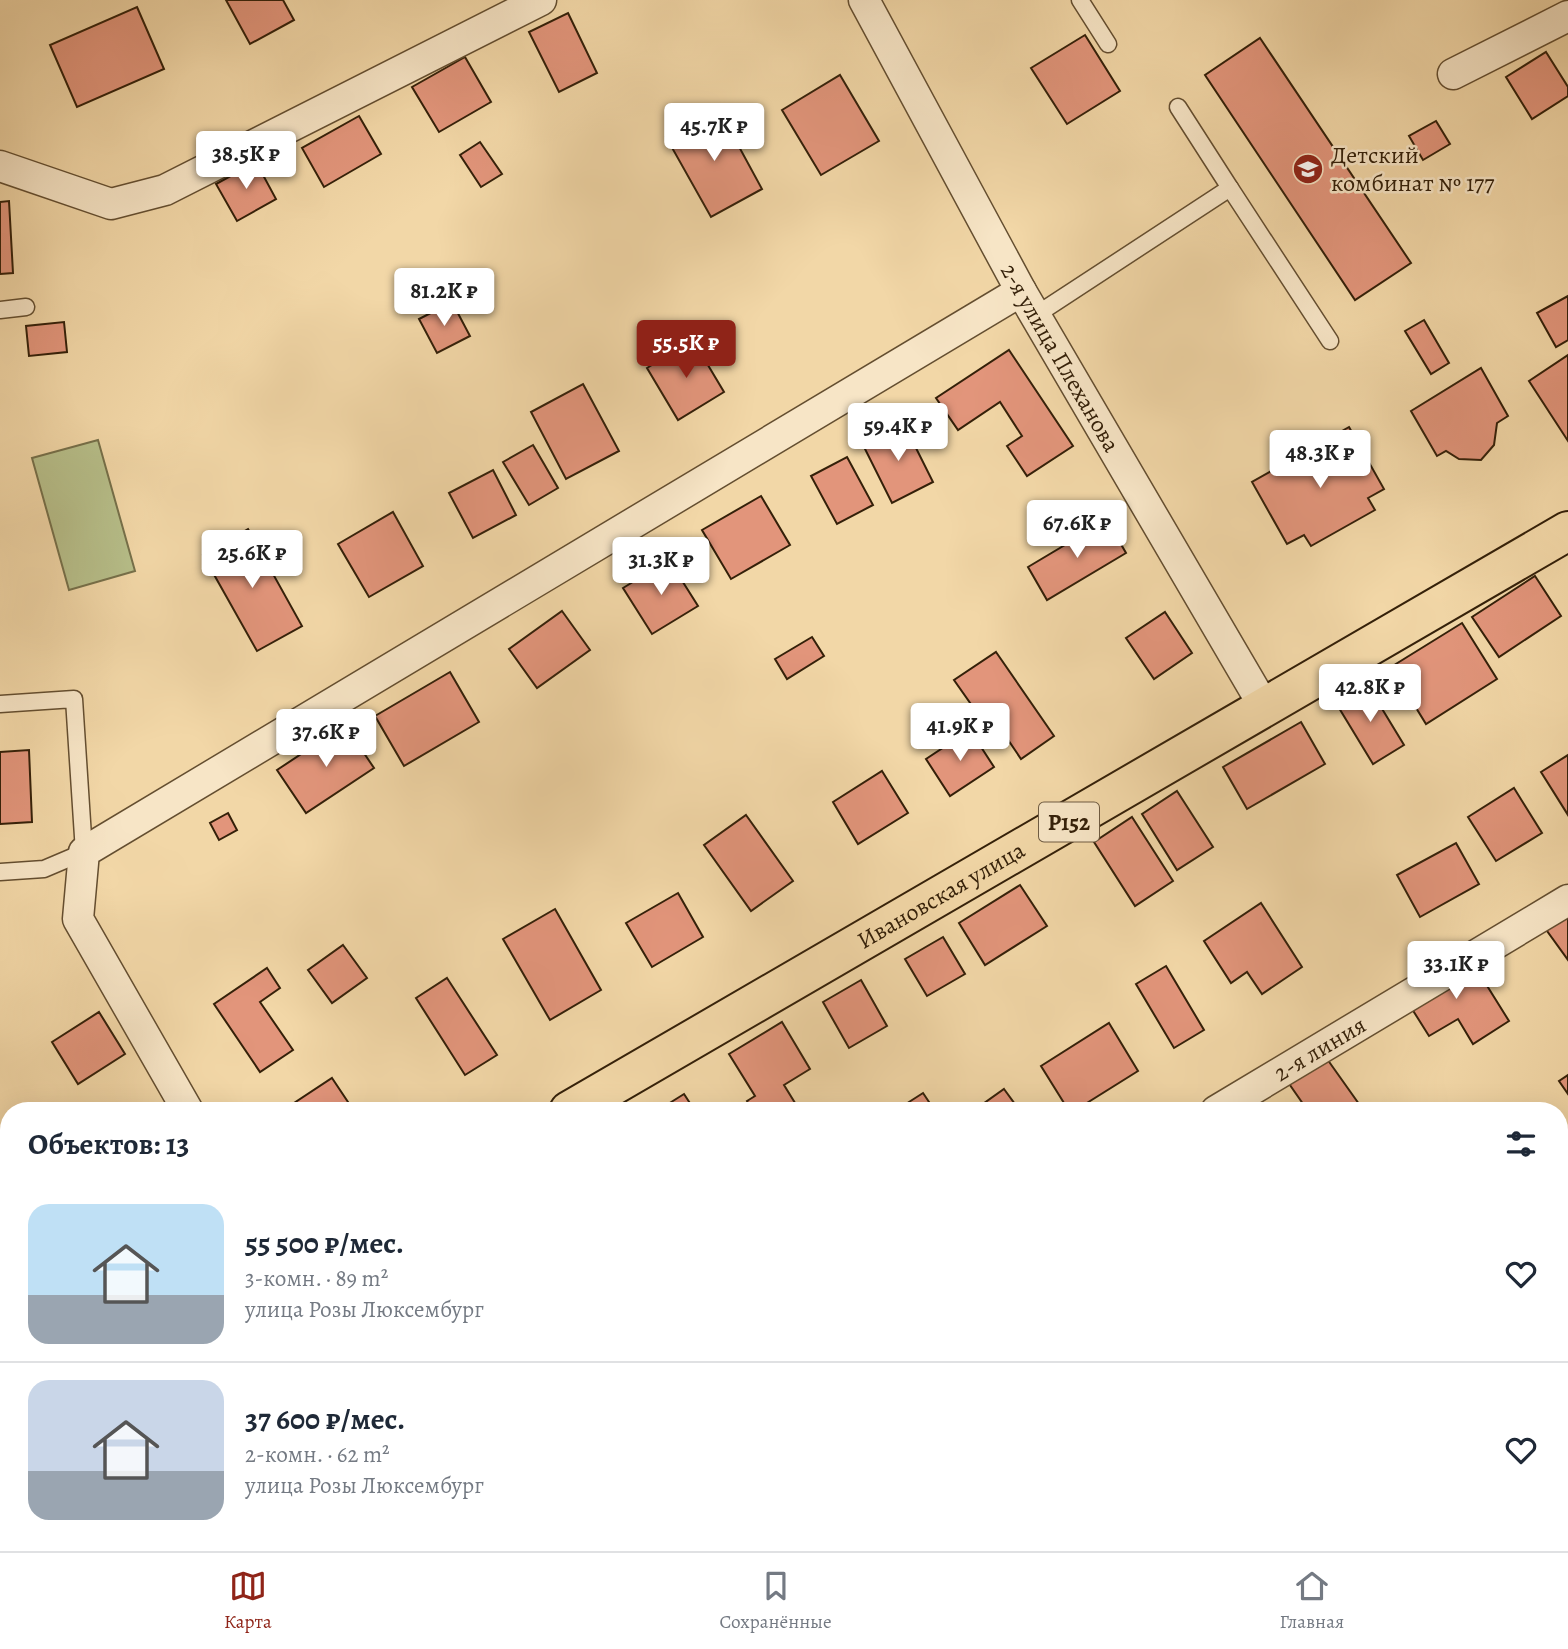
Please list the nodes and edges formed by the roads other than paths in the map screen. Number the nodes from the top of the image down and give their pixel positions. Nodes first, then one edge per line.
1 (541, 0) edge
2 (864, 0) edge
3 (1080, 0) edge
4 (1568, 16) edge
5 (1108, 44) dead end
6 (1452, 74) dead end
7 (1178, 107) dead end
8 (0, 166) edge
9 (1230, 188) junction
10 (1029, 303) junction
11 (26, 307) dead end
12 (0, 310) edge
13 (1330, 341) dead end
14 (1568, 531) edge
15 (0, 704) edge
16 (1265, 708) junction
17 (84, 852) junction
18 (0, 872) edge
19 (1568, 900) edge
20 (183, 1102) edge
21 (585, 1102) edge
22 (1231, 1102) edge

1 - 8 street
2 - 10 street, 2-я улица Плеханова
3 - 5 lane
4 - 6 street
7 - 9 lane
9 - 10 lane
9 - 13 lane
10 - 16 street, 2-я улица Плеханова
10 - 17 street
11 - 12 lane
14 - 16 main road, Ивановская улица / Р152
15 - 17 lane
16 - 21 main road, Ивановская улица / Р152
17 - 18 lane
17 - 20 street
19 - 22 street, 2-я линия

